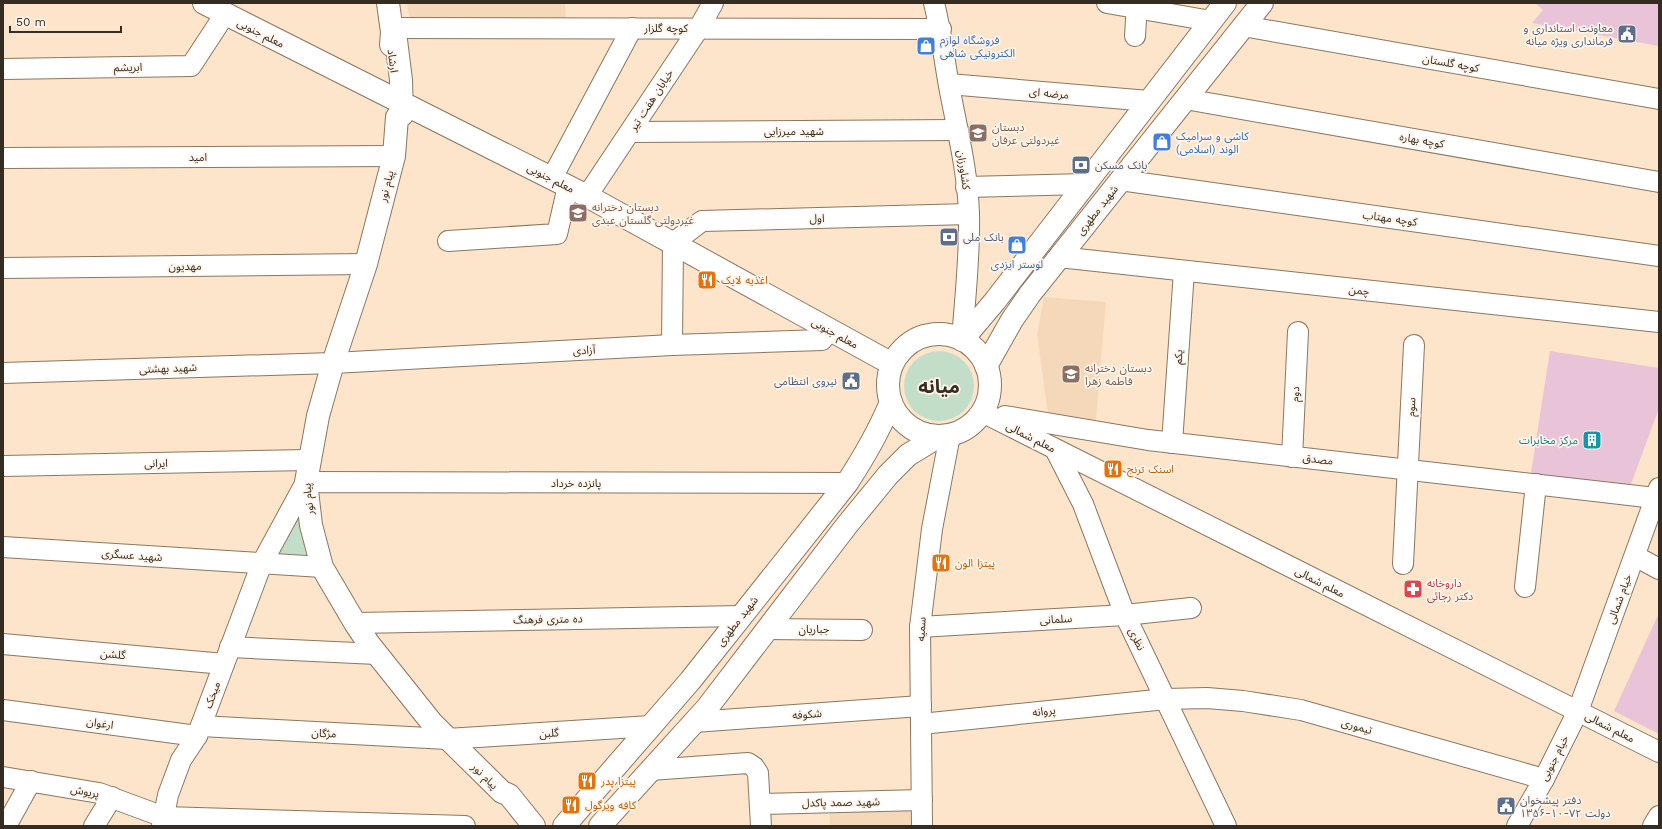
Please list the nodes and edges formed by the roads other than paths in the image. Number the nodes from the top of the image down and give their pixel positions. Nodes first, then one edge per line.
1 (204, 3) edge
2 (388, 3) edge
3 (713, 3) edge
4 (934, 3) edge
5 (1107, 3) edge
6 (1225, 3) edge
7 (1262, 3) edge
8 (1137, 6) edge
9 (225, 14) junction
10 (1211, 21) junction
11 (1243, 26) junction
12 (632, 28) junction
13 (698, 28) junction
14 (941, 28) junction
15 (391, 30) junction
16 (1135, 36) dead end
17 (3, 69) edge
18 (949, 84) junction
19 (1185, 99) junction
20 (1659, 99) edge
21 (401, 101) junction
22 (1149, 101) junction
23 (958, 130) junction
24 (631, 132) junction
25 (394, 154) junction
26 (3, 158) edge
27 (1120, 180) junction
28 (560, 182) junction
29 (1659, 182) edge
30 (1085, 184) junction
31 (966, 187) junction
32 (587, 196) junction
33 (969, 214) junction
34 (448, 241) dead end
35 (673, 243) junction
36 (1659, 256) edge
37 (1059, 257) junction
38 (366, 264) junction
39 (3, 268) edge
40 (1184, 271) junction
41 (1659, 322) edge
42 (830, 330) junction
43 (1298, 332) dead end
44 (962, 340) junction
45 (672, 345) junction
46 (1414, 345) dead end
47 (333, 363) junction
48 (892, 364) junction
49 (986, 366) junction
50 (3, 373) edge
51 (891, 402) junction
52 (982, 412) junction
53 (944, 435) junction
54 (1172, 443) junction
55 (1055, 449) junction
56 (1292, 457) junction
57 (309, 460) junction
58 (3, 466) edge
59 (1407, 470) junction
60 (306, 482) junction
61 (847, 483) junction
62 (1536, 484) junction
63 (1657, 493) edge
64 (3, 547) edge
65 (1635, 556) junction
66 (262, 563) junction
67 (1403, 564) dead end
68 (322, 567) junction
69 (1659, 569) edge
70 (1525, 587) dead end
71 (1191, 608) dead end
72 (1126, 615) junction
73 (741, 616) junction
74 (355, 623) junction
75 (920, 627) junction
76 (767, 629) junction
77 (862, 630) dead end
78 (3, 644) edge
79 (377, 654) junction
80 (227, 655) junction
81 (1166, 699) junction
82 (3, 710) edge
83 (1578, 711) junction
84 (921, 715) junction
85 (694, 722) junction
86 (651, 726) junction
87 (199, 731) junction
88 (447, 739) junction
89 (1659, 752) edge
90 (650, 770) junction
91 (3, 777) edge
92 (1544, 779) junction
93 (31, 782) junction
94 (502, 792) junction
95 (112, 798) junction
96 (922, 800) junction
97 (760, 804) junction
98 (1659, 816) edge
99 (163, 822) edge
100 (6, 826) edge
101 (94, 826) edge
102 (465, 826) edge
103 (527, 826) edge
104 (534, 826) edge
105 (564, 826) edge
106 (600, 826) edge
107 (761, 826) edge
108 (922, 826) edge
109 (1226, 826) edge
110 (1517, 826) edge
111 (1653, 826) edge

1 - 9 main road, معلم جنوبی
2 - 15 main road, ارشاد
3 - 13 street, خیابان هفت تیر
4 - 14 street, کشاورزان
5 - 8 street
6 - 10 main road
7 - 11 main road, شهید مطهری
8 - 10 street
8 - 16 street
9 - 17 street, ابریشم
9 - 21 main road, معلم جنوبی
10 - 22 main road
11 - 19 main road, شهید مطهری
11 - 20 street, کوچه گلستان
12 - 13 street, کوچه گلزار
12 - 15 street, کوچه گلزار
12 - 28 street
13 - 14 street, کوچه گلزار
13 - 24 street, خیابان هفت تیر
14 - 18 street, کشاورزان
15 - 21 main road, ارشاد
18 - 22 street, مرضه ای
18 - 23 street, کشاورزان
19 - 27 main road, شهید مطهری
19 - 29 street, کوچه بهاره
21 - 25 main road, پیام نور
21 - 28 main road, معلم جنوبی
22 - 30 main road
23 - 24 street, شهید میرزایی
23 - 31 street, کشاورزان
24 - 32 street, خیابان هفت تیر
25 - 26 street, امید
25 - 38 main road, پیام نور
27 - 36 street, کوچه مهتاب
27 - 37 main road, شهید مطهری
28 - 32 main road, معلم جنوبی
28 - 34 street
30 - 31 street
30 - 44 main road
31 - 33 street, کشاورزان
32 - 35 main road, معلم جنوبی
33 - 35 street, اول
33 - 44 street, کشاورزان
35 - 42 main road, معلم جنوبی
35 - 45 street
37 - 40 street, چمن
37 - 49 main road, شهید مطهری
38 - 39 street, مهدیون
38 - 47 main road, پیام نور
40 - 41 street, چمن
40 - 54 street, یکم
42 - 45 street, آزادی
42 - 48 main road, معلم جنوبی
43 - 56 street, دوم
44 - 48 main road
44 - 49 main road
45 - 47 street, آزادی
46 - 59 street, سوم
47 - 50 street, شهید بهشتی
47 - 57 main road, پیام نور
48 - 51 main road
49 - 52 main road
51 - 53 main road
51 - 61 main road, شهید مطهری
52 - 53 main road
52 - 54 street, مصدق
52 - 55 street, معلم شمالی
53 - 75 street, سمیه
53 - 76 main road
54 - 56 street, مصدق
55 - 72 street, نظری
55 - 83 street, معلم شمالی
56 - 59 street, مصدق
57 - 58 street, ایرانی
57 - 60 main road, پیام نور
59 - 62 street, مصدق
59 - 67 street, سوم
60 - 61 street, پانزده خرداد
60 - 66 street, میخک
60 - 68 main road, پیام نور
61 - 73 main road, شهید مطهری
62 - 63 street, مصدق
62 - 70 street
63 - 65 street, خیام شمالی
64 - 66 street, شهید عسگری
65 - 69 street
65 - 83 street, خیام شمالی
66 - 68 street, شهید عسگری
66 - 80 street, میخک
68 - 74 main road, پیام نور
71 - 72 street, سلمانی
72 - 75 street, سلمانی
72 - 81 street, نظری
73 - 74 street, ده متری فرهنگ
73 - 86 main road, شهید مطهری
74 - 79 main road, پیام نور
75 - 84 street, سمیه
76 - 77 street, جباریان
76 - 85 main road
78 - 80 street, گلشن
79 - 80 street, گلشن
79 - 88 main road, پیام نور
80 - 87 street, میخک
81 - 84 street, پروانه
81 - 92 street, تیموری
81 - 109 street, نظری
82 - 87 street, ارغوان
83 - 89 street, معلم شمالی
83 - 92 street, خیام جنوبی
84 - 85 street, شکوفه
84 - 96 street, سمیه
85 - 90 main road
86 - 88 street, گلبن
86 - 105 main road, شهید مطهری
87 - 88 street, مژگان
87 - 99 street, میخک
88 - 94 main road, پیام نور
90 - 97 street
90 - 106 main road
91 - 93 street, پریوش
92 - 110 street, خیام جنوبی
93 - 95 street, پریوش
93 - 100 street
94 - 103 main road, پیام نور
94 - 104 main road, پیام نور
95 - 99 street, پریوش
95 - 101 street
96 - 97 street, شهید صمد پاکدل
96 - 108 street, سمیه
97 - 107 street
98 - 111 street
99 - 102 street, پریوش

